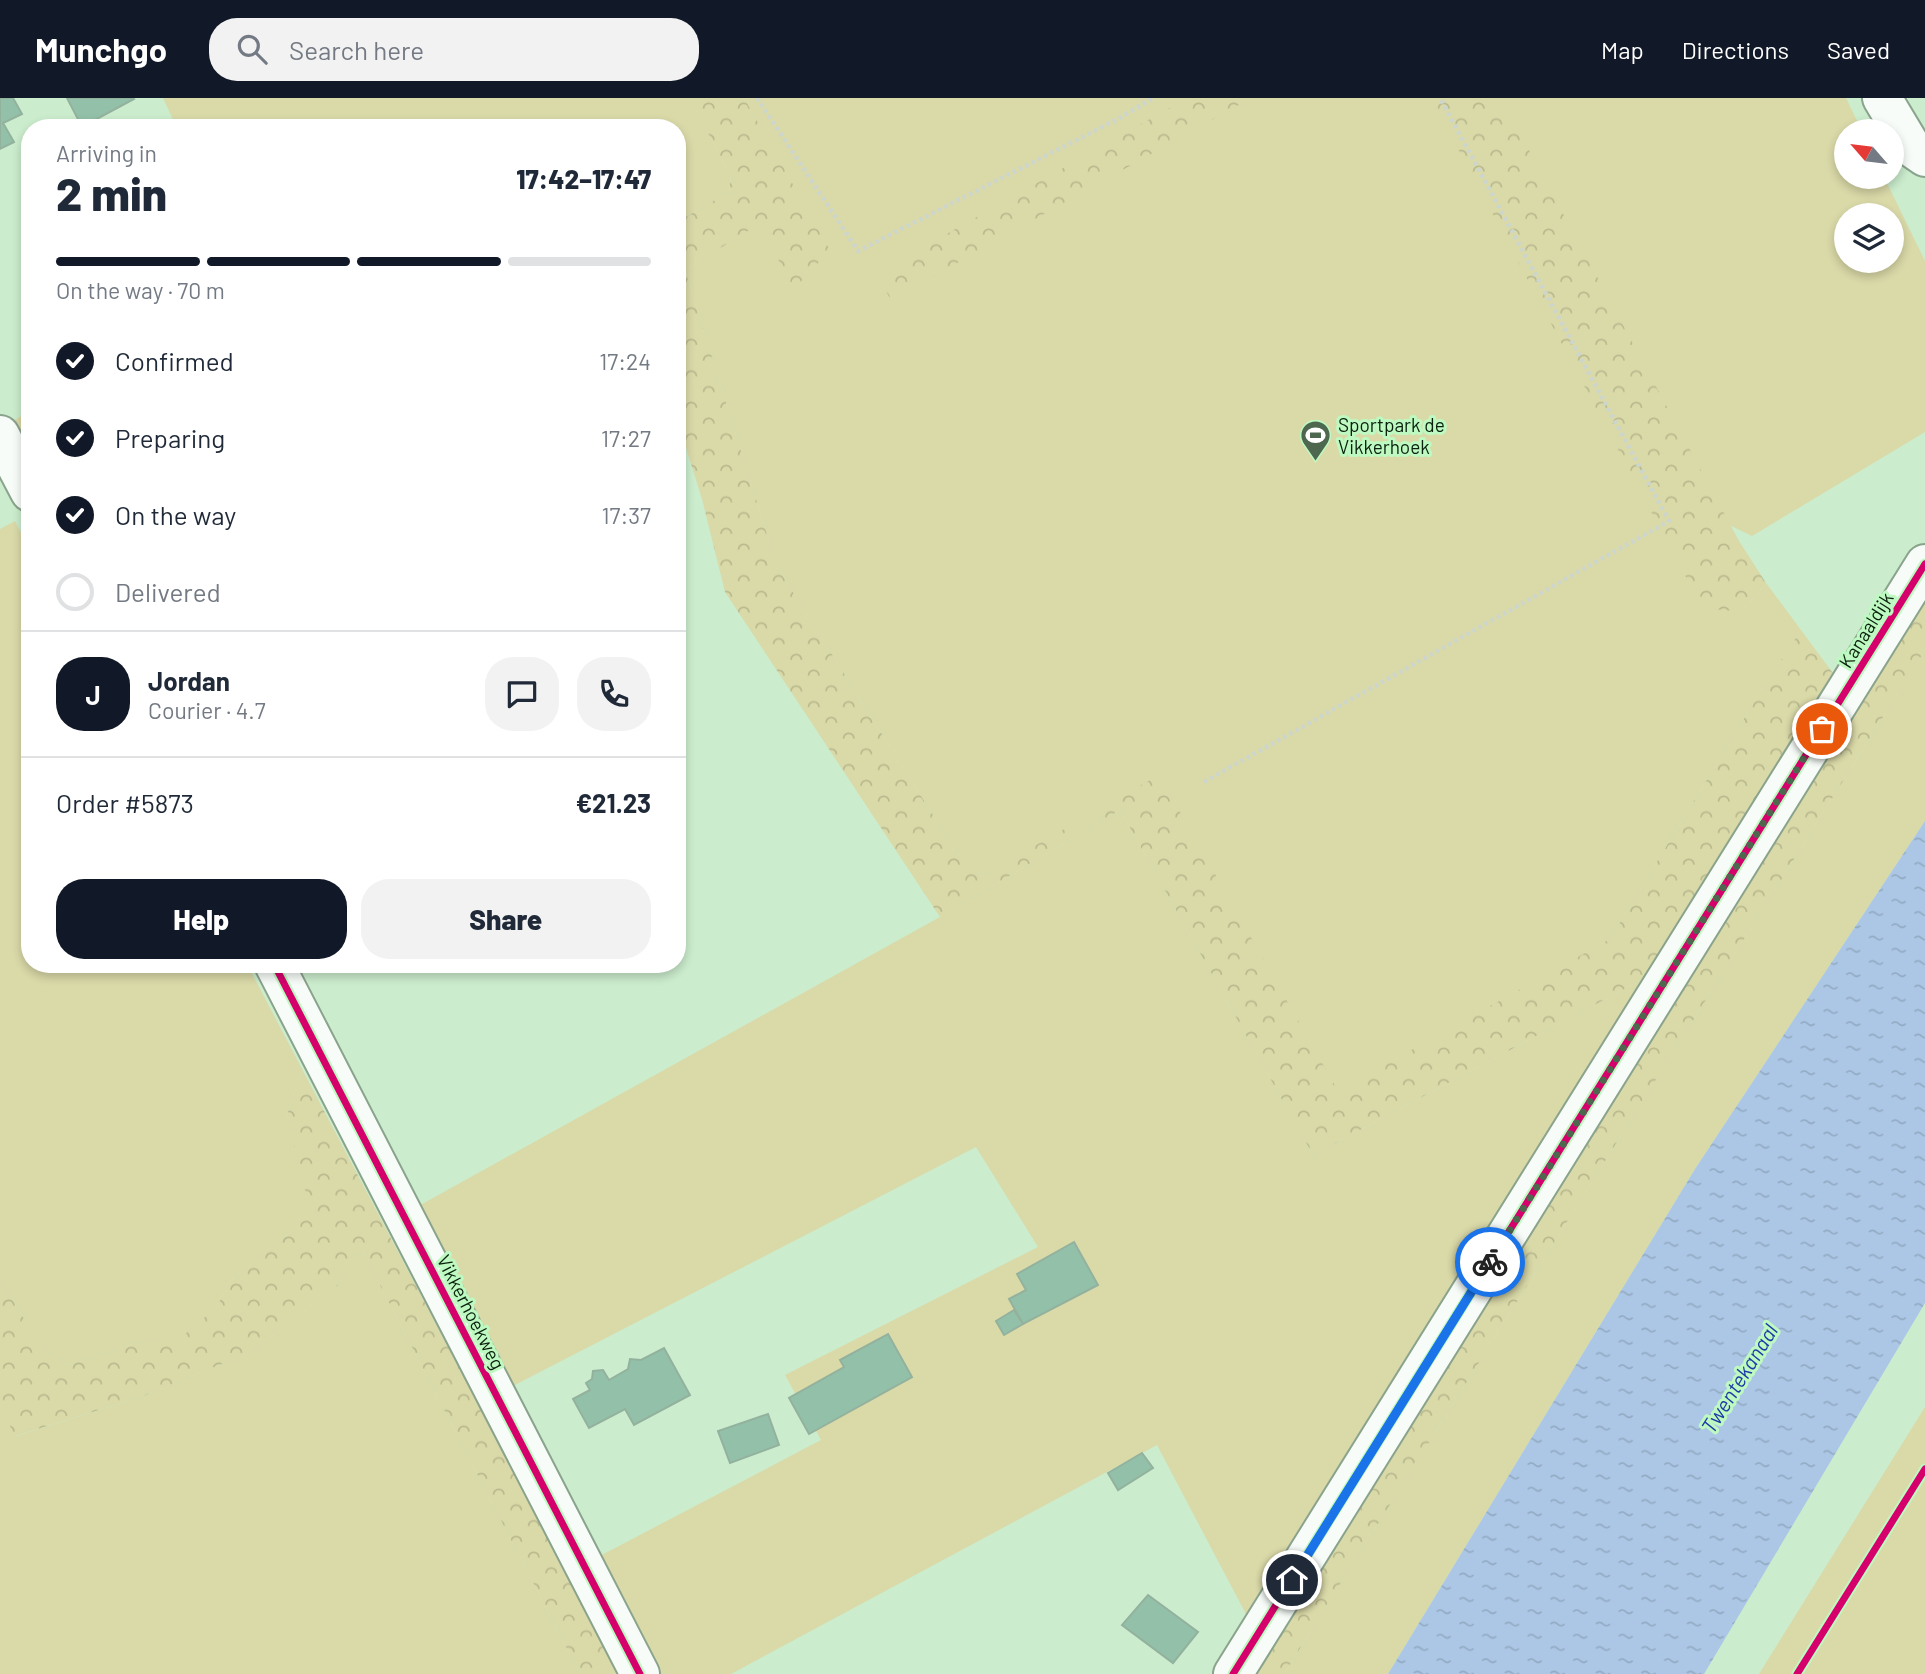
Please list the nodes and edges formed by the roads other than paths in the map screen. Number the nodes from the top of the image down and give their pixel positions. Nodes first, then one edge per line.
1 (1882, 98) edge
2 (1925, 157) edge
3 (0, 435) edge
4 (21, 475) edge
5 (1925, 564) edge
6 (279, 973) edge
7 (640, 1674) edge
8 (1233, 1674) edge

1 - 2 street
3 - 4 street
5 - 8 street, Kanaaldijk
6 - 7 street, Vikkerhoekweg

